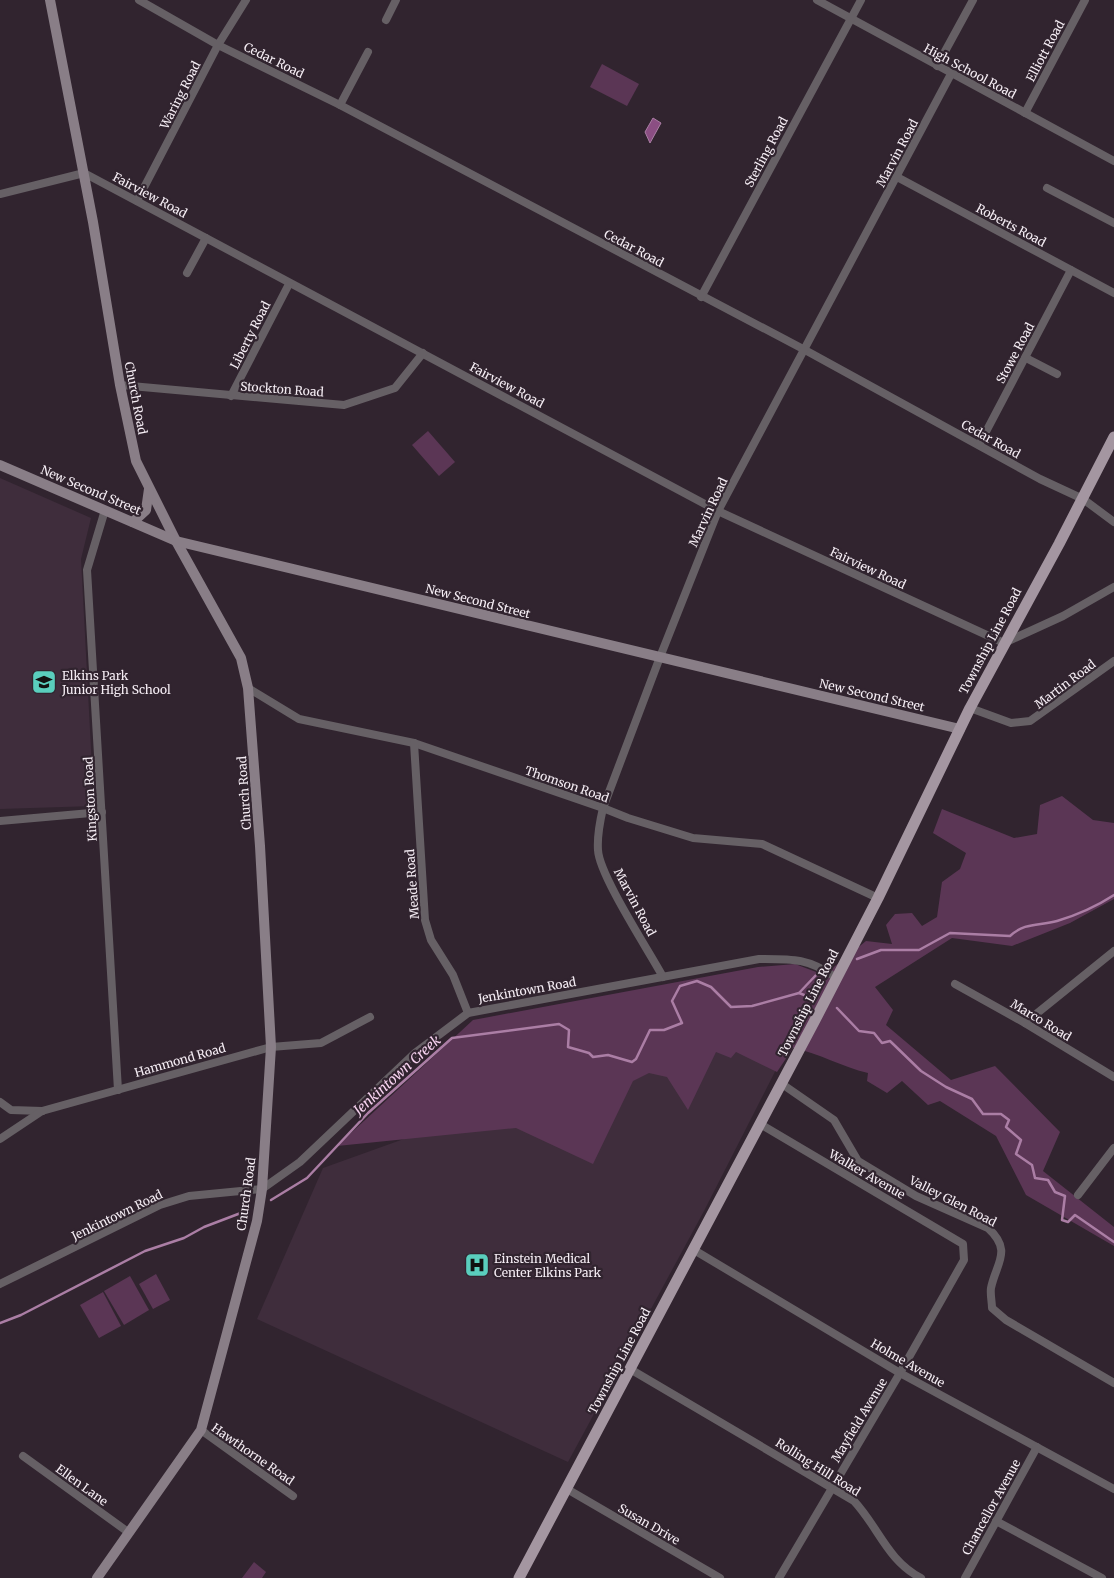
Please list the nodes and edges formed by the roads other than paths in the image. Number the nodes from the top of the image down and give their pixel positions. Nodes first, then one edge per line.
1 (50, 0) edge
2 (139, 0) edge
3 (246, 0) edge
4 (396, 0) edge
5 (817, 0) edge
6 (862, 0) edge
7 (973, 0) edge
8 (1085, 0) edge
9 (851, 19) junction
10 (386, 20) dead end
11 (218, 45) junction
12 (368, 52) dead end
13 (937, 66) junction
14 (951, 74) junction
15 (340, 105) junction
16 (1025, 113) junction
17 (1114, 159) edge
18 (84, 173) junction
19 (897, 177) junction
20 (1047, 188) dead end
21 (0, 194) edge
22 (137, 201) junction
23 (1114, 223) edge
24 (206, 238) junction
25 (1071, 270) junction
26 (187, 274) dead end
27 (289, 284) junction
28 (1114, 293) edge
29 (701, 297) junction
30 (805, 350) junction
31 (423, 354) junction
32 (1026, 358) junction
33 (1057, 374) dead end
34 (120, 386) junction
35 (231, 396) junction
36 (1114, 437) edge
37 (979, 445) junction
38 (0, 465) edge
39 (150, 489) junction
40 (1083, 499) junction
41 (105, 510) junction
42 (718, 511) junction
43 (133, 522) junction
44 (1114, 522) edge
45 (176, 541) junction
46 (1114, 588) edge
47 (1004, 643) junction
48 (660, 658) junction
49 (1114, 661) edge
50 (248, 688) junction
51 (970, 708) junction
52 (960, 729) junction
53 (414, 743) junction
54 (604, 808) junction
55 (102, 812) junction
56 (2, 819) edge
57 (878, 898) junction
58 (1114, 951) edge
59 (663, 977) junction
60 (836, 978) junction
61 (955, 984) dead end
62 (468, 1012) junction
63 (370, 1017) dead end
64 (1025, 1023) junction
65 (271, 1047) junction
66 (1114, 1077) edge
67 (782, 1084) junction
68 (118, 1090) junction
69 (0, 1102) edge
70 (42, 1112) junction
71 (760, 1124) junction
72 (0, 1139) edge
73 (1114, 1148) edge
74 (262, 1189) junction
75 (1078, 1194) dead end
76 (963, 1244) joint
77 (694, 1250) junction
78 (0, 1284) edge
79 (630, 1369) junction
80 (900, 1373) junction
81 (1114, 1383) edge
82 (201, 1430) junction
83 (1038, 1447) junction
84 (23, 1456) dead end
85 (832, 1487) junction
86 (567, 1488) junction
87 (1114, 1489) edge
88 (293, 1496) dead end
89 (996, 1521) junction
90 (128, 1532) junction
91 (97, 1578) edge
92 (520, 1578) edge
93 (720, 1578) edge
94 (779, 1578) edge
95 (921, 1578) edge
96 (965, 1578) edge
97 (1102, 1578) edge

1 - 18 street, Church Road
2 - 11 street, Cedar Road
3 - 11 street, Waring Road
4 - 10 street
5 - 9 street, High School Road
6 - 9 street, Sterling Road
7 - 13 street
8 - 16 street, Elliott Road
9 - 13 street, High School Road
9 - 29 street, Sterling Road
11 - 15 street, Cedar Road
11 - 22 street, Waring Road
12 - 15 street
13 - 14 street, High School Road
14 - 16 street, High School Road
14 - 19 street, Marvin Road
15 - 29 street, Cedar Road
16 - 17 street, High School Road
18 - 21 street
18 - 22 street, Fairview Road
18 - 34 street, Church Road
19 - 25 street, Roberts Road
19 - 30 street, Marvin Road
20 - 23 street
22 - 24 street, Fairview Road
24 - 26 street
24 - 27 street, Fairview Road
25 - 28 street, Roberts Road
25 - 32 street, Stowe Road
27 - 31 street, Fairview Road
27 - 35 street, Liberty Road
29 - 30 street, Cedar Road
30 - 37 street, Cedar Road
30 - 42 street, Marvin Road
31 - 35 street, Stockton Road
31 - 42 street, Fairview Road
32 - 33 street
32 - 37 street, Stowe Road
34 - 35 street, Stockton Road
34 - 39 street, Church Road
36 - 40 main road, Township Line Road
37 - 40 street, Cedar Road
38 - 41 street, New Second Street
39 - 43 street
39 - 45 street, Church Road
40 - 44 street, Cedar Road
40 - 47 main road, Township Line Road
41 - 43 street, New Second Street
41 - 55 street, Kingston Road
42 - 47 street, Fairview Road
42 - 48 street, Marvin Road
43 - 45 street, New Second Street
45 - 48 street, New Second Street
45 - 50 street, Church Road
46 - 47 street
47 - 51 main road, Township Line Road
48 - 52 street, New Second Street
48 - 54 street, Marvin Road
49 - 51 street, Martin Road
50 - 53 street, Thomson Road
50 - 65 street, Church Road
51 - 52 main road, Township Line Road
52 - 57 main road, Township Line Road
53 - 54 street, Thomson Road
53 - 62 street, Meade Road
54 - 57 street, Thomson Road
54 - 59 street, Marvin Road
55 - 56 street
55 - 68 street, Kingston Road
57 - 60 main road, Township Line Road
58 - 64 street
59 - 60 street, Jenkintown Road
59 - 62 street, Jenkintown Road
60 - 67 main road, Township Line Road
61 - 64 street, Marco Road
62 - 74 street, Jenkintown Road
63 - 65 street, Hammond Road
64 - 66 street, Marco Road
65 - 68 street, Hammond Road
65 - 74 street, Church Road
67 - 71 main road, Township Line Road
67 - 81 street, Valley Glen Road
68 - 70 street, Hammond Road
69 - 70 street
70 - 72 street, Hammond Road
71 - 76 street, Walker Avenue
71 - 77 main road, Township Line Road
73 - 75 street
74 - 78 street, Jenkintown Road
74 - 82 street, Church Road
76 - 80 street, Mayfield Avenue
77 - 79 main road, Township Line Road
77 - 80 street, Holme Avenue
79 - 85 street, Rolling Hill Road
79 - 86 main road, Township Line Road
80 - 83 street, Holme Avenue
80 - 85 street, Mayfield Avenue
82 - 88 street, Hawthorne Road
82 - 90 street, Church Road
83 - 87 street, Holme Avenue
83 - 89 street, Chancellor Avenue
84 - 90 street, Ellen Lane
85 - 94 street, Mayfield Avenue
85 - 95 street, Rolling Hill Road
86 - 92 main road, Township Line Road
86 - 93 street, Susan Drive
89 - 96 street, Chancellor Avenue
89 - 97 street
90 - 91 street, Church Road

